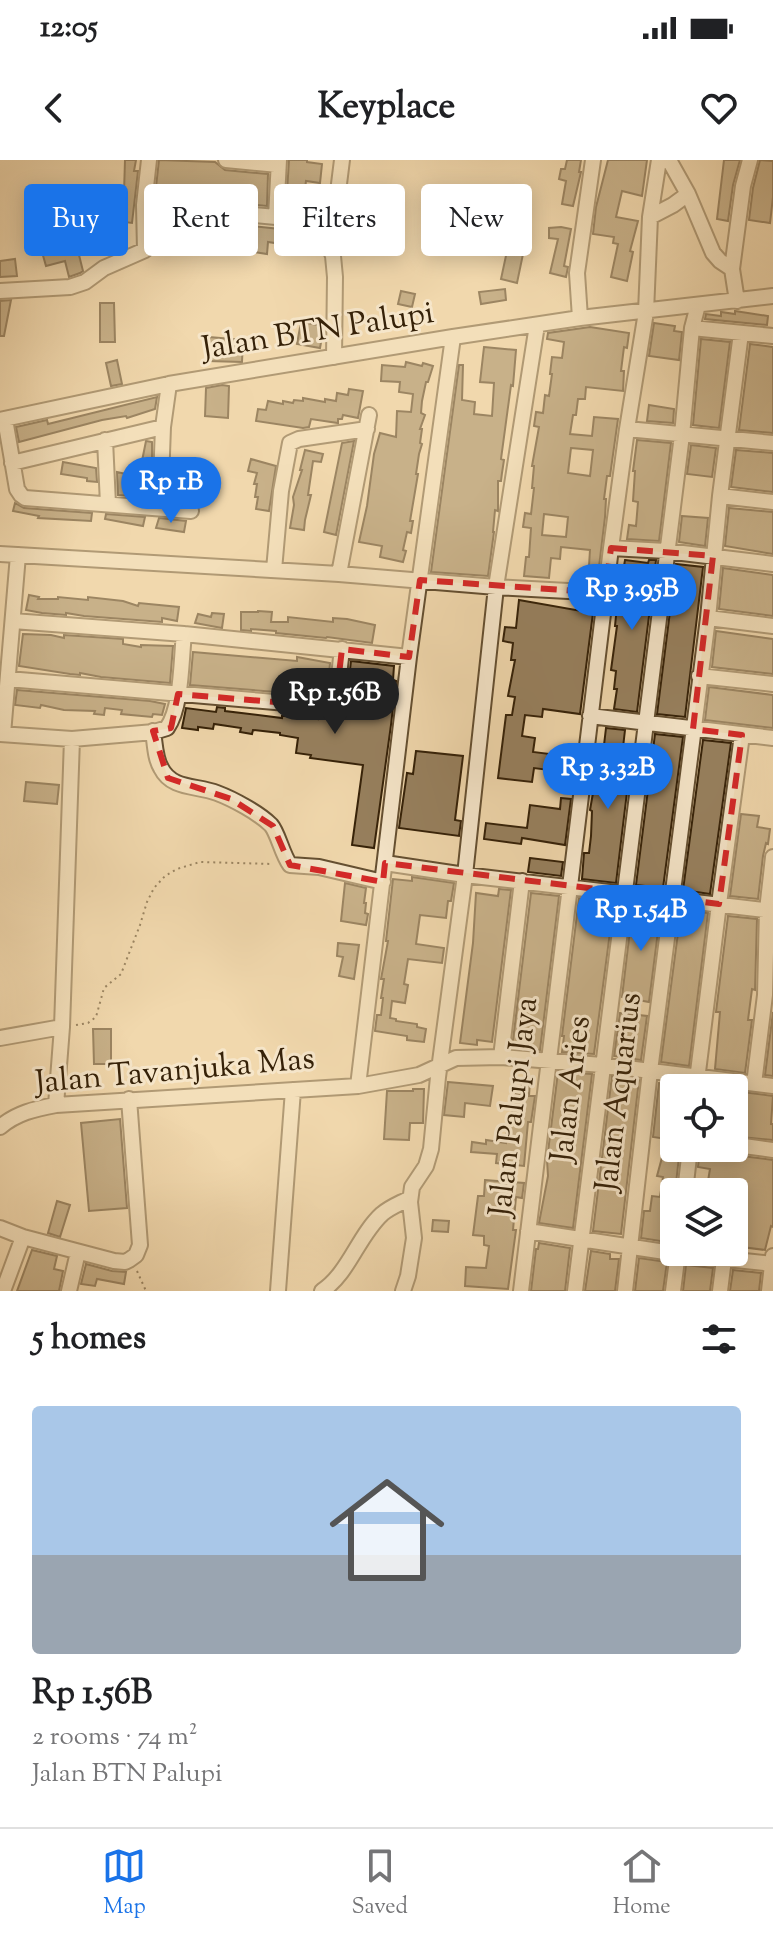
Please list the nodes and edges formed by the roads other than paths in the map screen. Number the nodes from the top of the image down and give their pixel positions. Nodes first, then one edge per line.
1 (149, 160) edge
2 (226, 160) edge
3 (342, 160) edge
4 (593, 160) edge
5 (659, 160) edge
6 (669, 160) edge
7 (750, 160) edge
8 (278, 163) edge
9 (146, 184) edge
10 (277, 184) edge
11 (339, 184) edge
12 (688, 194) junction
13 (650, 217) junction
14 (144, 250) edge
15 (333, 256) edge
16 (732, 269) junction
17 (0, 291) edge
18 (773, 296) edge
19 (737, 301) junction
20 (698, 305) junction
21 (646, 312) junction
22 (580, 318) junction
23 (537, 325) junction
24 (692, 328) junction
25 (741, 333) junction
26 (773, 336) edge
27 (453, 337) junction
28 (334, 357) junction
29 (169, 384) junction
30 (2, 420) edge
31 (163, 427) junction
32 (627, 429) junction
33 (682, 435) junction
34 (728, 438) junction
35 (105, 440) junction
36 (773, 443) edge
37 (12, 463) junction
38 (720, 496) junction
39 (773, 502) edge
40 (108, 504) junction
41 (160, 508) junction
42 (191, 511) dead end
43 (611, 548) junction
44 (666, 551) junction
45 (0, 554) edge
46 (18, 555) junction
47 (713, 556) junction
48 (773, 564) edge
49 (274, 570) junction
50 (339, 574) junction
51 (420, 580) junction
52 (496, 587) junction
53 (605, 593) junction
54 (708, 618) junction
55 (13, 621) junction
56 (773, 626) edge
57 (184, 634) junction
58 (342, 649) junction
59 (409, 657) junction
60 (699, 676) junction
61 (8, 679) junction
62 (773, 684) edge
63 (178, 694) junction
64 (590, 716) junction
65 (645, 723) junction
66 (693, 729) junction
67 (153, 731) junction
68 (2, 734) edge
69 (742, 735) junction
70 (773, 738) edge
71 (72, 739) junction
72 (773, 857) edge
73 (385, 863) junction
74 (465, 875) junction
75 (522, 881) junction
76 (383, 882) junction
77 (570, 887) junction
78 (626, 894) junction
79 (672, 900) junction
80 (719, 904) junction
81 (770, 911) edge
82 (62, 1027) junction
83 (0, 1038) edge
84 (501, 1057) junction
85 (548, 1062) junction
86 (440, 1065) junction
87 (602, 1065) junction
88 (650, 1071) junction
89 (663, 1074) edge
90 (698, 1074) edge
91 (748, 1084) edge
92 (754, 1084) junction
93 (358, 1086) junction
94 (773, 1086) edge
95 (293, 1090) junction
96 (129, 1099) junction
97 (56, 1105) junction
98 (0, 1127) edge
99 (748, 1147) edge
100 (773, 1150) edge
101 (410, 1198) junction
102 (0, 1228) edge
103 (528, 1231) junction
104 (23, 1237) junction
105 (581, 1239) junction
106 (630, 1246) junction
107 (660, 1250) edge
108 (78, 1252) junction
109 (748, 1260) edge
110 (773, 1261) edge
111 (676, 1266) edge
112 (723, 1266) edge
113 (3, 1291) edge
114 (69, 1291) edge
115 (278, 1291) edge
116 (322, 1291) edge
117 (403, 1291) edge
118 (521, 1291) edge
119 (575, 1291) edge
120 (625, 1291) edge
121 (673, 1291) edge
122 (720, 1291) edge
123 (769, 1291) edge

1 - 9 street
2 - 8 street
3 - 11 street
4 - 22 street
5 - 13 street, Jalan Palupi Jaya
6 - 12 street
7 - 16 street
8 - 10 street
12 - 13 street
12 - 16 street
13 - 21 street, Jalan Palupi Jaya
14 - 17 street
15 - 28 street
16 - 19 street
18 - 19 street
19 - 20 street
20 - 21 street
20 - 24 street, Jalan Aries
21 - 22 street
21 - 32 street, Jalan Palupi Jaya
22 - 23 street
23 - 27 street
23 - 52 street
24 - 25 street
24 - 33 street, Jalan Aries
25 - 26 street
25 - 34 street, Jalan Aquarius
27 - 28 street, Jalan BTN Palupi
27 - 51 street, Jalan BTN Palupi
28 - 29 street, Jalan BTN Palupi
29 - 30 street, Jalan BTN Palupi
29 - 31 street
30 - 37 street
31 - 35 street
31 - 41 street
32 - 33 street
32 - 43 street, Jalan Palupi Jaya
33 - 34 street
33 - 44 street, Jalan Aries
34 - 36 street
34 - 38 street, Jalan Aquarius
35 - 37 street
35 - 40 street
37 - 40 street
38 - 39 street
38 - 47 street, Jalan Aquarius
40 - 41 street
41 - 42 street
43 - 44 street
43 - 53 street, Jalan Palupi Jaya
44 - 47 street
44 - 65 street, Jalan Aries
45 - 46 street
46 - 49 street
46 - 55 street
47 - 48 street
47 - 54 street, Jalan Aquarius
49 - 50 street
49 - 50 street
50 - 51 street
51 - 52 street
51 - 59 street, Jalan BTN Palupi
52 - 53 street
52 - 74 street
53 - 64 street, Jalan Palupi Jaya
54 - 56 street
54 - 60 street, Jalan Aquarius
55 - 57 street
55 - 61 street
57 - 58 street
57 - 63 street
58 - 59 street
58 - 63 street
59 - 73 street, Jalan BTN Palupi
60 - 62 street
60 - 66 street, Jalan Aquarius
61 - 63 street
61 - 68 street
63 - 67 street
64 - 65 street
64 - 77 street, Jalan Palupi Jaya
65 - 66 street
65 - 78 street, Jalan Aries
66 - 69 street
66 - 79 street, Jalan Aquarius
67 - 71 street
67 - 76 street
68 - 71 street
69 - 70 street
69 - 80 street
71 - 82 street
72 - 81 street
73 - 74 street
73 - 76 street, Jalan BTN Palupi
74 - 75 street
74 - 86 street
75 - 77 street
75 - 84 street
76 - 93 street, Jalan BTN Palupi
77 - 78 street
77 - 85 street, Jalan Palupi Jaya
78 - 79 street
78 - 87 street, Jalan Aries
79 - 80 street
79 - 88 street, Jalan Aquarius
80 - 81 street
80 - 90 street
81 - 92 street
82 - 83 street
82 - 97 street
84 - 85 street
84 - 86 street
85 - 87 street
85 - 103 street, Jalan Palupi Jaya
86 - 93 street
86 - 101 street
87 - 88 street
87 - 105 street, Jalan Aries
88 - 89 street
88 - 106 street, Jalan Aquarius
91 - 92 street
92 - 94 street
93 - 95 street, Jalan Tavanjuka Mas
95 - 96 street, Jalan Tavanjuka Mas
95 - 115 street
96 - 97 street, Jalan Tavanjuka Mas
96 - 108 street
97 - 98 street, Jalan Tavanjuka Mas
99 - 100 street
101 - 116 street
101 - 117 street
102 - 104 street
103 - 105 street
103 - 118 street, Jalan Palupi Jaya
104 - 108 street
104 - 113 street
105 - 106 street
105 - 119 street, Jalan Aries
106 - 107 street
106 - 120 street, Jalan Aquarius
108 - 114 street
109 - 110 street
110 - 123 street
111 - 121 street
112 - 122 street

